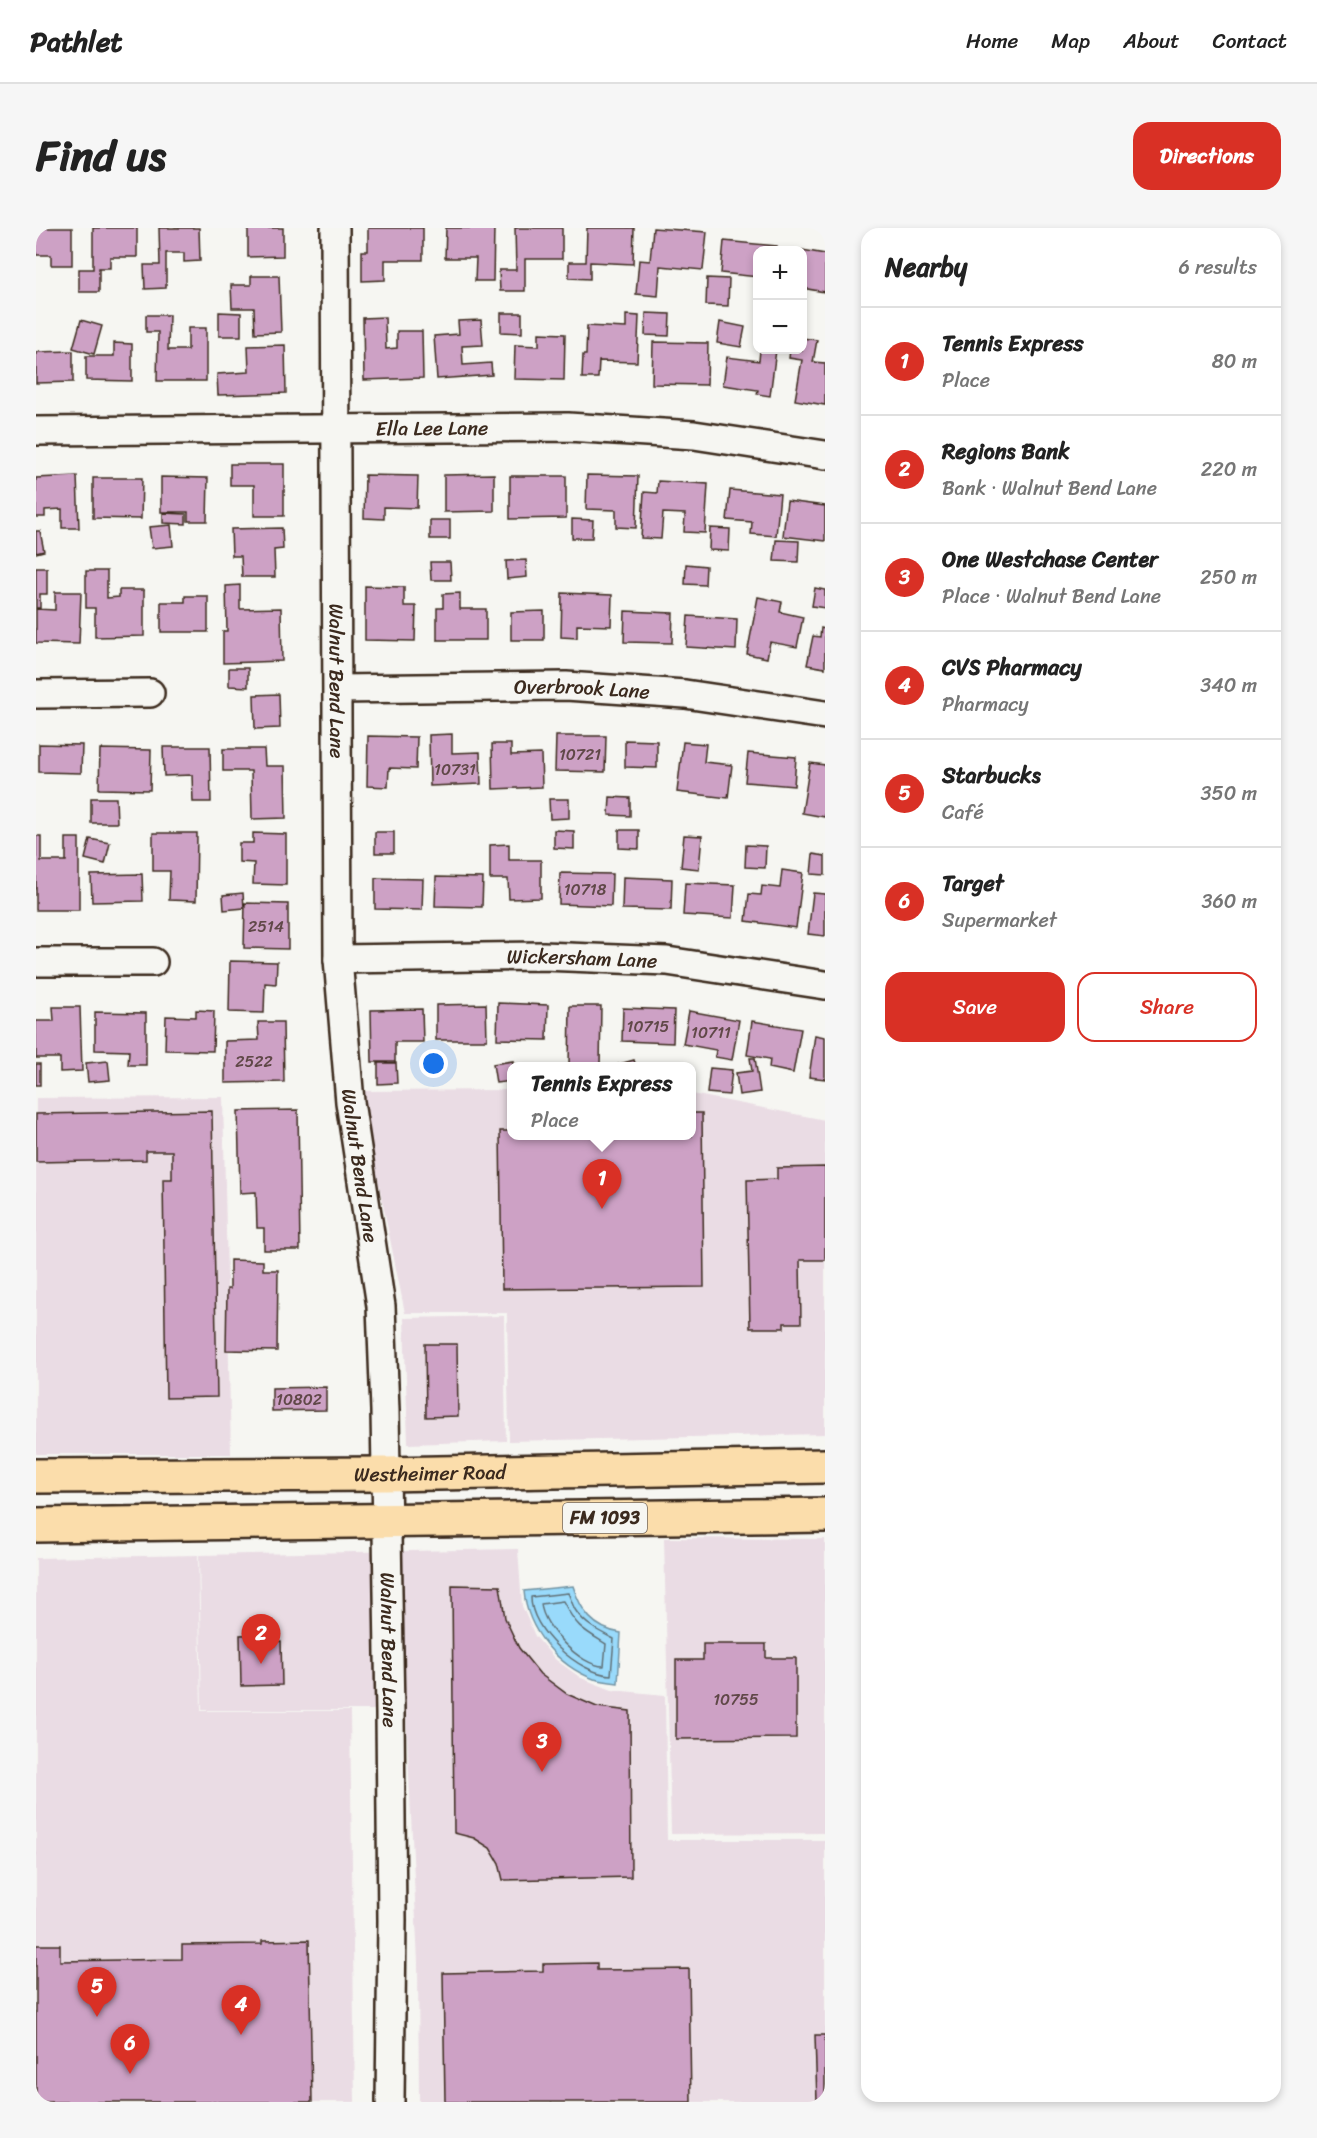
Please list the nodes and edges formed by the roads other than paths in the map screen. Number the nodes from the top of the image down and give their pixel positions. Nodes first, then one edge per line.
1 (334, 228) edge
2 (336, 428) junction
3 (36, 431) edge
4 (825, 455) edge
5 (338, 689) junction
6 (150, 693) dead end
7 (36, 694) edge
8 (825, 715) edge
9 (338, 959) junction
10 (36, 962) edge
11 (153, 962) dead end
12 (825, 985) edge
13 (825, 1466) edge
14 (385, 1474) junction
15 (114, 1475) junction
16 (36, 1476) edge
17 (825, 1495) edge
18 (36, 1497) edge
19 (825, 1515) edge
20 (737, 1516) junction
21 (386, 1522) junction
22 (36, 1525) edge
23 (390, 2102) edge

1 - 2 street, Walnut Bend Lane
2 - 3 street, Ella Lee Lane
2 - 4 street, Ella Lee Lane
2 - 5 street, Walnut Bend Lane
5 - 8 street, Overbrook Lane
5 - 9 street, Walnut Bend Lane
6 - 7 street
9 - 12 street, Wickersham Lane
9 - 14 street, Walnut Bend Lane
10 - 11 street
13 - 14 main road, Westheimer Road
14 - 15 main road, Westheimer Road
14 - 21 street, Walnut Bend Lane
15 - 16 main road, Westheimer Road
15 - 18 main road
17 - 20 main road
19 - 20 main road, FM 1093
20 - 21 main road, FM 1093
21 - 22 main road, FM 1093
21 - 23 street, Walnut Bend Lane

